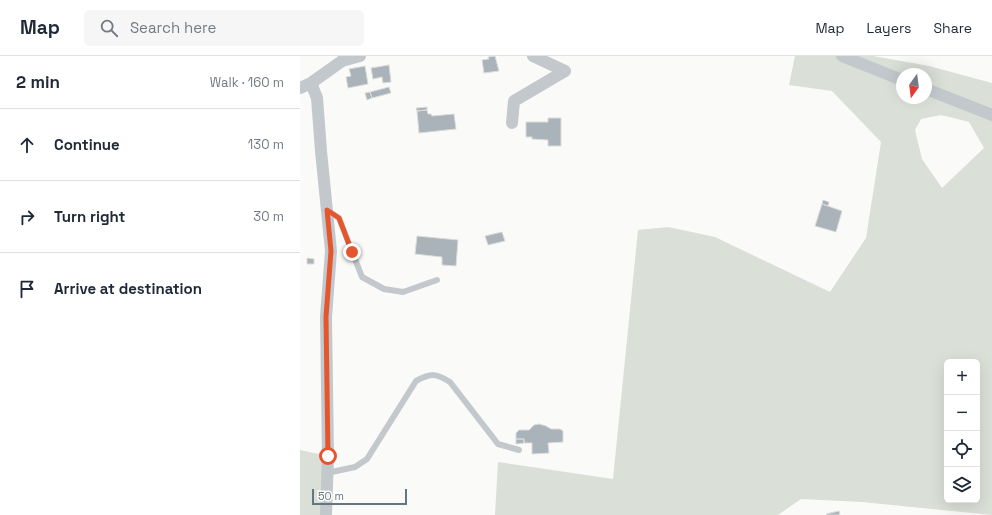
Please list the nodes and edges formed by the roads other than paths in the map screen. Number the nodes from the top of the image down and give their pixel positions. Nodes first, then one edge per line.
1 (360, 56) edge
2 (533, 56) edge
3 (842, 56) edge
4 (344, 58) edge
5 (896, 78) edge
6 (311, 83) junction
7 (300, 88) edge
8 (932, 91) edge
9 (992, 115) edge
10 (512, 123) dead end
11 (327, 210) junction
12 (437, 280) dead end
13 (519, 450) dead end
14 (327, 473) junction
15 (326, 515) edge

1 - 4 street
2 - 10 street
3 - 5 street
4 - 6 street
6 - 7 street
6 - 11 street
8 - 9 street
11 - 12 lane
11 - 14 street
13 - 14 lane
14 - 15 street

